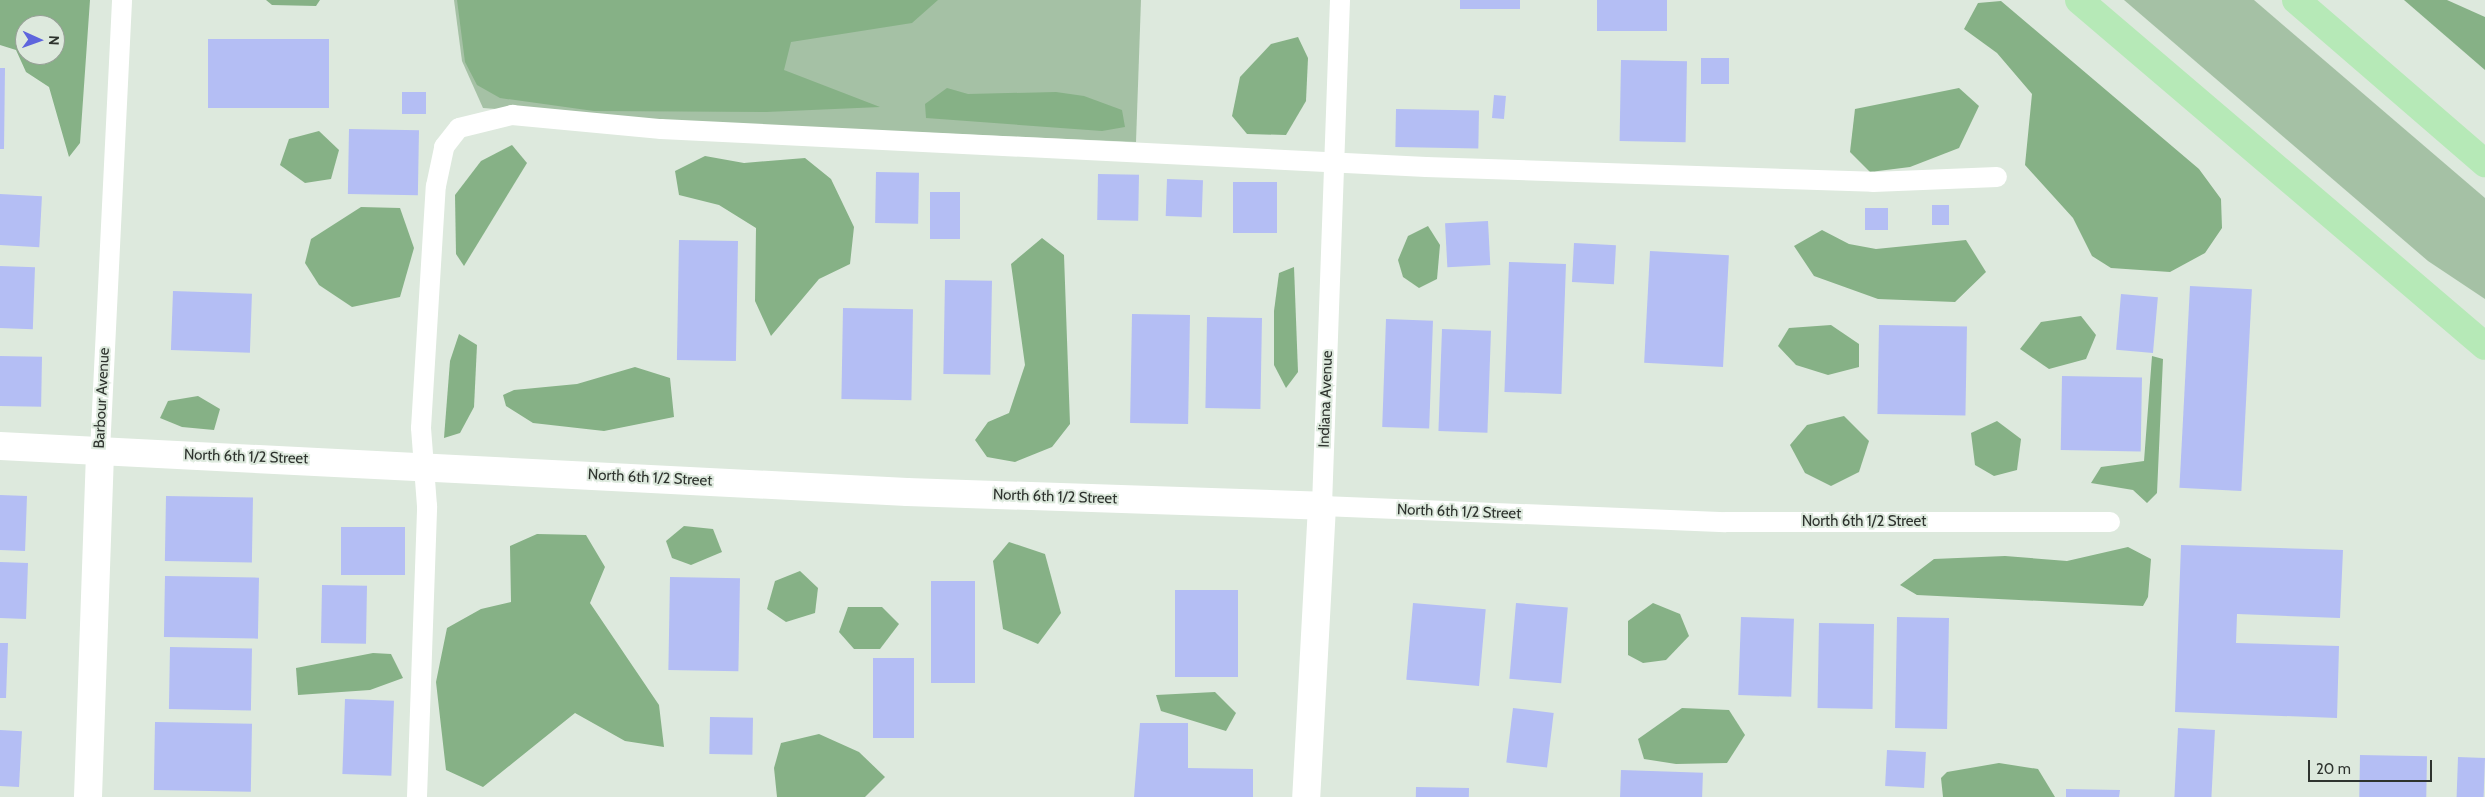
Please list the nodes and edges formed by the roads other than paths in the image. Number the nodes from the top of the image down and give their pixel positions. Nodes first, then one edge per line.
1 (122, 0) edge
2 (1340, 0) edge
3 (2079, 0) edge
4 (2296, 0) edge
5 (1332, 159) junction
6 (2485, 163) edge
7 (1997, 177) dead end
8 (2485, 346) edge
9 (0, 446) edge
10 (100, 451) junction
11 (423, 465) junction
12 (1322, 506) junction
13 (2110, 522) dead end
14 (88, 797) edge
15 (417, 797) edge
16 (1306, 797) edge

1 - 10 lane, Barbour Avenue
2 - 5 lane, Indiana Avenue
3 - 8 main road
4 - 6 main road
5 - 7 lane
5 - 11 lane
5 - 12 lane, Indiana Avenue
9 - 10 street, North 6th 1/2 Street
10 - 11 street, North 6th 1/2 Street
10 - 14 street, Barbour Avenue
11 - 12 street, North 6th 1/2 Street
11 - 15 lane
12 - 13 lane, North 6th 1/2 Street
12 - 16 street, Indiana Avenue

